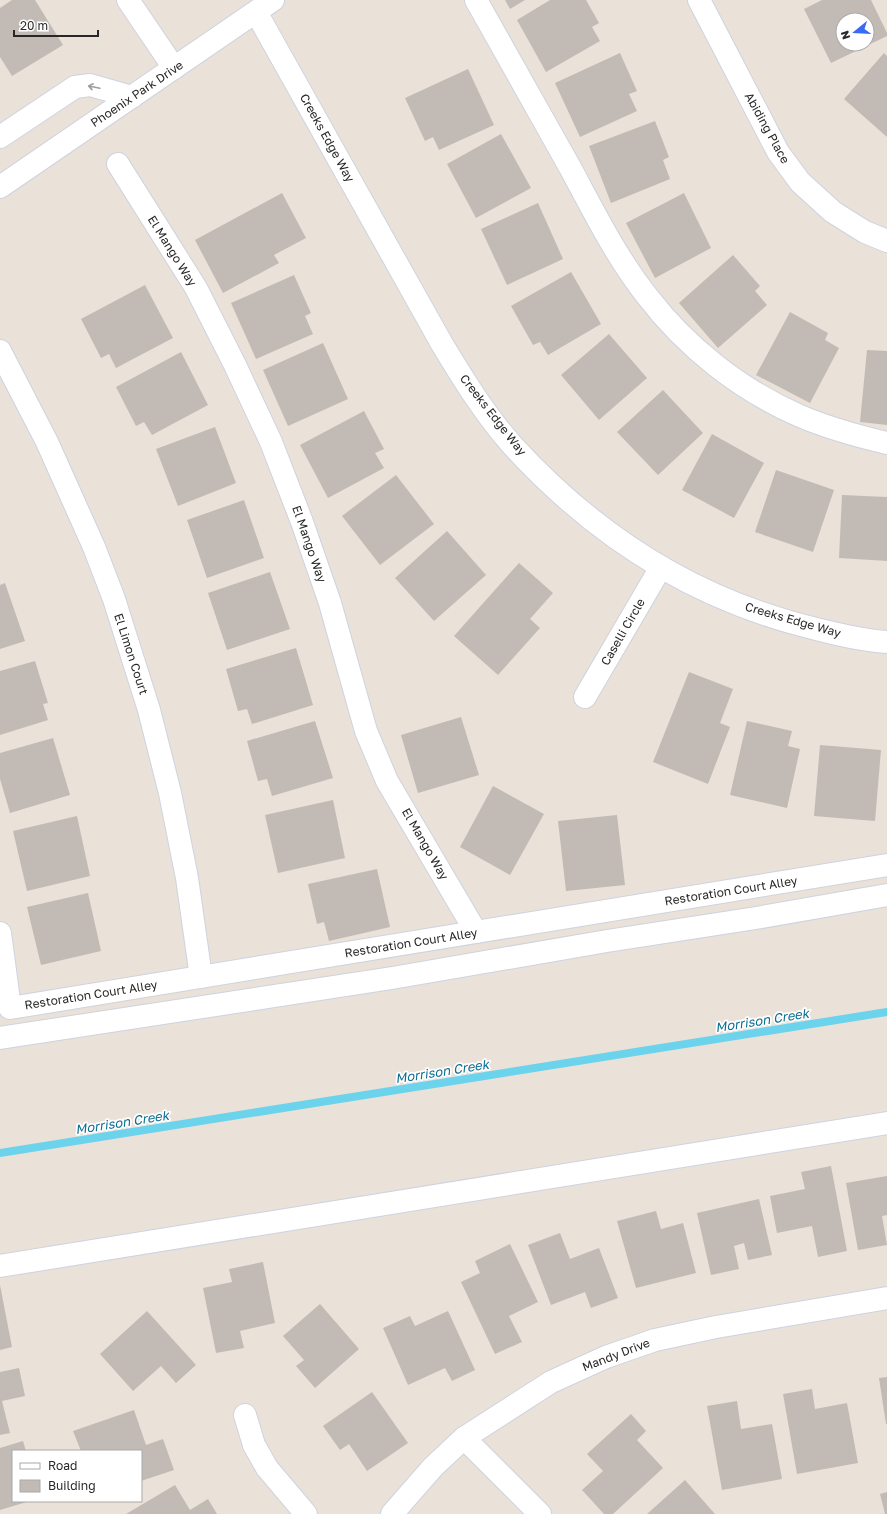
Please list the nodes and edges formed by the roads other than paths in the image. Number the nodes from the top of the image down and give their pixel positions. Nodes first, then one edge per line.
1 (128, 0) edge
2 (476, 0) edge
3 (699, 0) edge
4 (265, 6) edge
5 (174, 68) junction
6 (132, 97) junction
7 (0, 137) edge
8 (118, 164) dead end
9 (0, 187) edge
10 (887, 241) edge
11 (0, 351) edge
12 (887, 443) edge
13 (661, 568) junction
14 (887, 642) edge
15 (585, 697) dead end
16 (887, 865) edge
17 (887, 895) edge
18 (476, 932) junction
19 (0, 933) edge
20 (201, 976) junction
21 (0, 1038) edge
22 (887, 1124) edge
23 (0, 1266) edge
24 (887, 1298) edge
25 (245, 1415) dead end
26 (464, 1438) junction
27 (306, 1514) edge
28 (392, 1514) edge
29 (540, 1514) edge

1 - 5 street
2 - 12 street
3 - 10 street, Abiding Place
4 - 5 street, Phoenix Park Drive
4 - 13 street, Creeks Edge Way
5 - 6 street, Phoenix Park Drive
6 -> 7 street
6 - 9 street, Phoenix Park Drive
8 - 18 street, El Mango Way
11 - 20 street, El Limon Court
13 - 14 street, Creeks Edge Way
13 - 15 street, Caselli Circle
16 - 18 street, Restoration Court Alley
17 - 21 street
18 - 20 street, Restoration Court Alley
19 - 20 street, Restoration Court Alley
22 - 23 street
24 - 26 street, Mandy Drive
25 - 27 street
26 - 28 street, Mandy Drive
26 - 29 street

